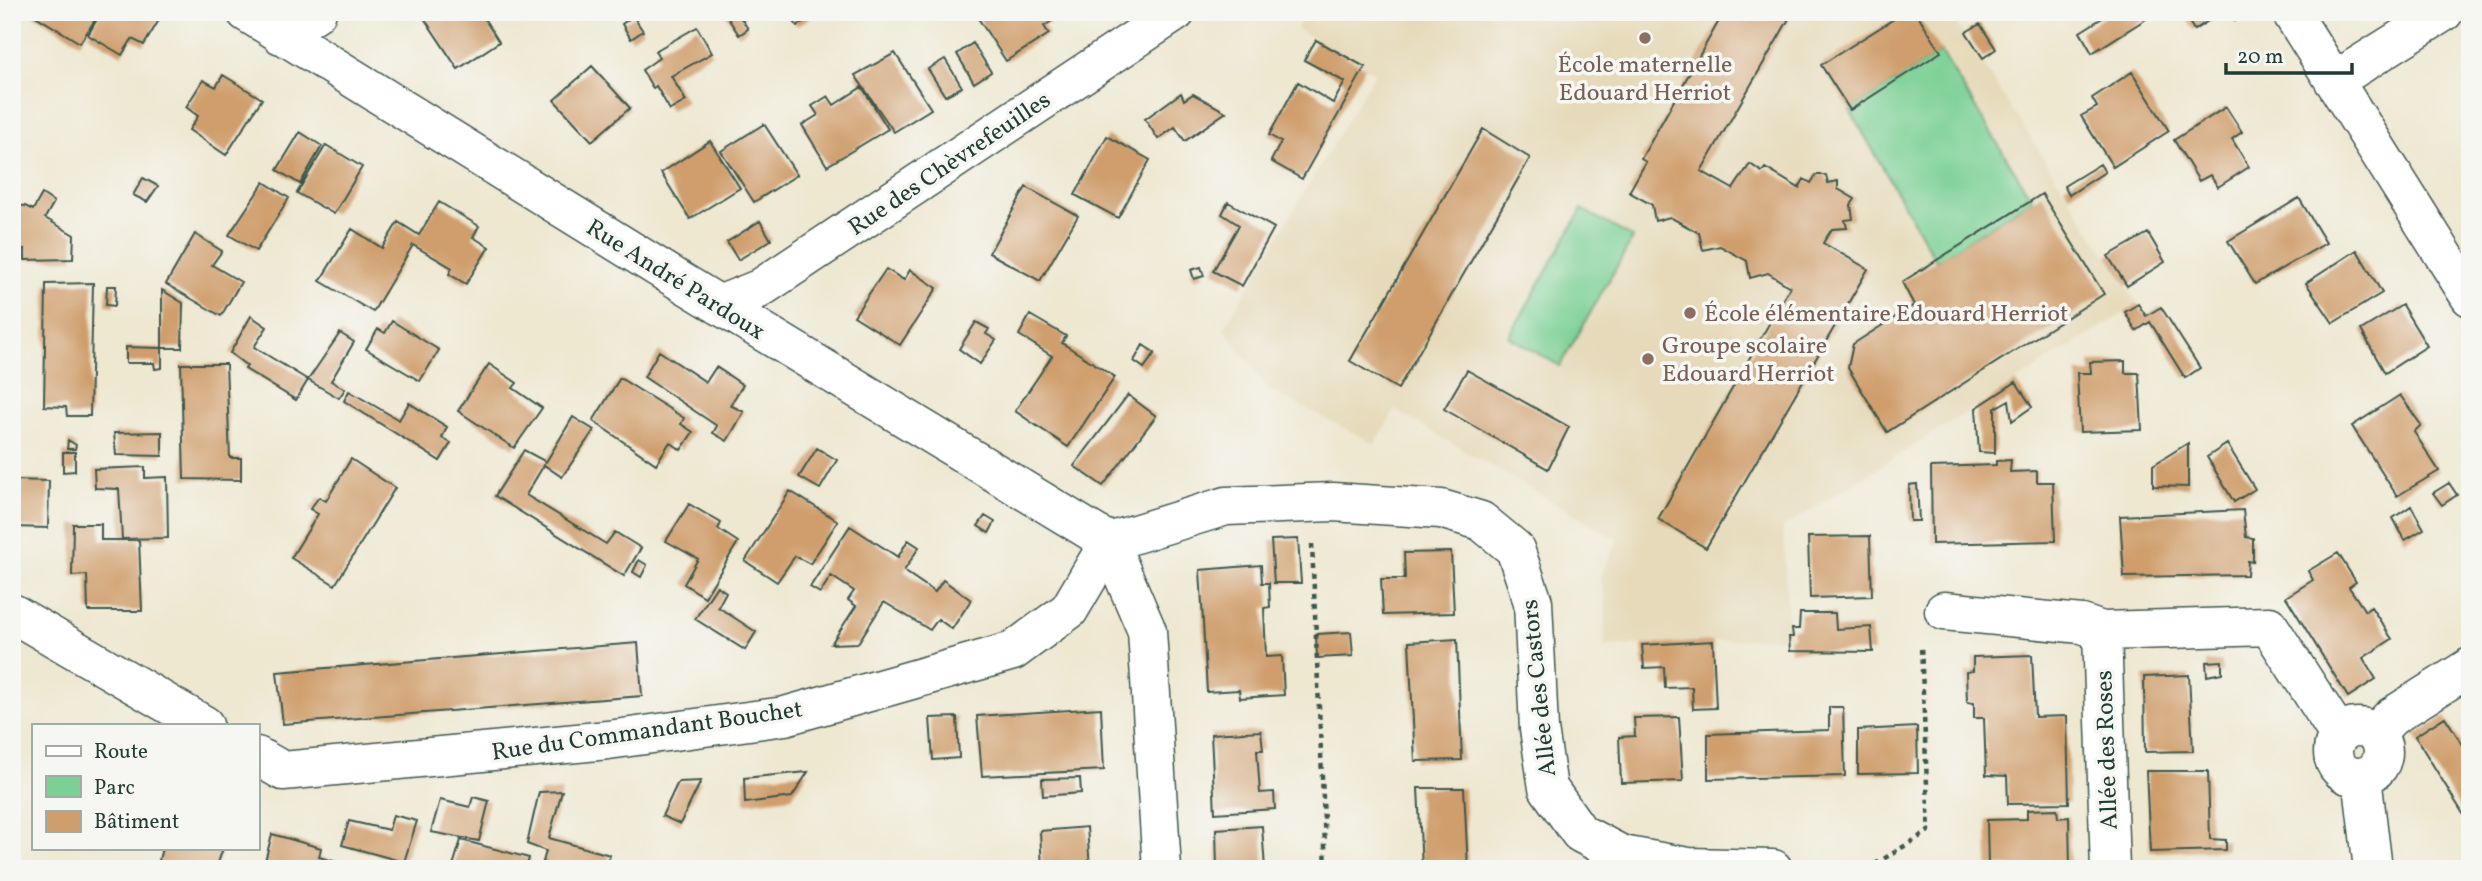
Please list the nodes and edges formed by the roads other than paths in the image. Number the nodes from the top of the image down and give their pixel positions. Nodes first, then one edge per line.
1 (246, 12) edge
2 (317, 12) edge
3 (1176, 12) edge
4 (2291, 12) edge
5 (2444, 12) edge
6 (281, 35) junction
7 (2334, 81) junction
8 (2470, 297) edge
9 (719, 306) junction
10 (1109, 542) junction
11 (1944, 611) road end
12 (12, 613) edge
13 (2102, 631) junction
14 (2470, 667) edge
15 (202, 724) edge
16 (2358, 734) junction
17 (259, 757) edge
18 (1162, 869) edge
19 (1773, 869) edge
20 (2110, 869) edge
21 (2373, 869) edge

1 - 6 street, Rue André Pardoux
2 - 6 street
3 - 9 street, Rue des Chèvrefeuilles
4 - 7 street
5 - 7 street
6 - 9 street, Rue André Pardoux
7 - 8 street
9 - 10 street, Rue André Pardoux
10 - 17 street, Rue du Commandant Bouchet
10 - 18 street
10 - 19 street, Allée des Castors
11 - 13 street
12 - 15 street
13 - 16 street
13 - 20 street, Allée des Roses
14 - 16 street
16 - 21 street

